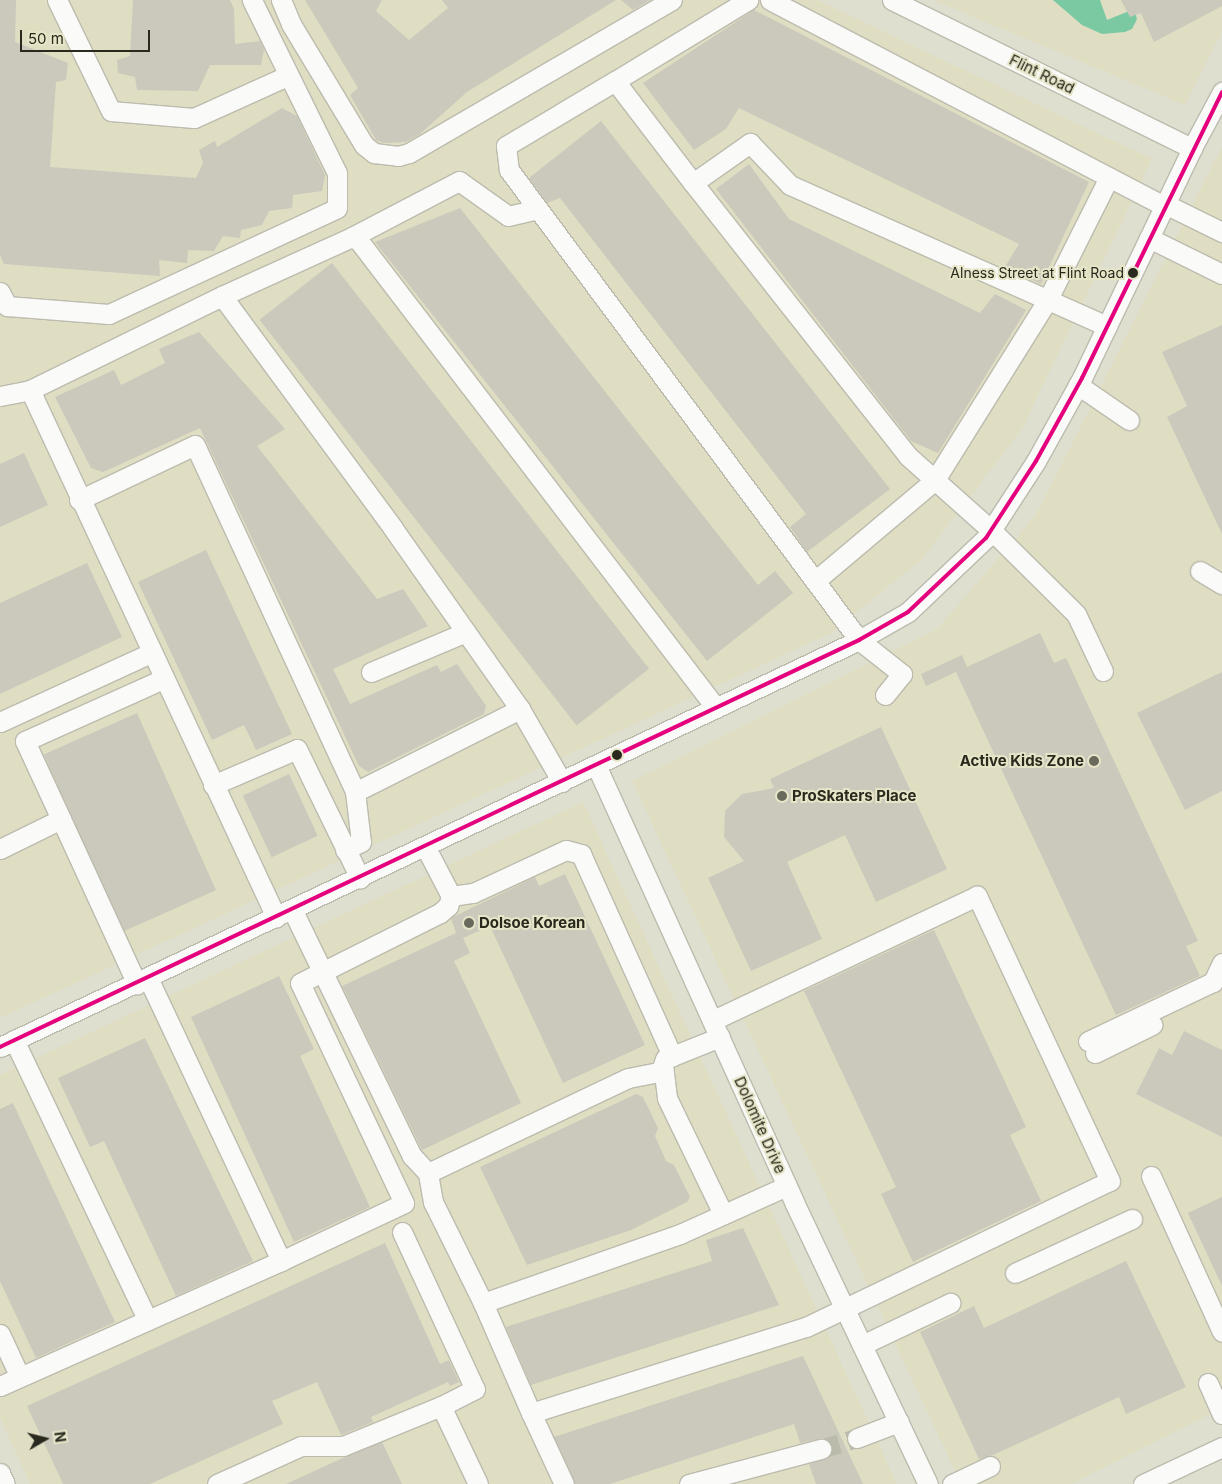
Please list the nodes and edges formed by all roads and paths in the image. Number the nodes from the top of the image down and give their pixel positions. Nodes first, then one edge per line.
1 (57, 0) edge
2 (252, 0) edge
3 (281, 0) edge
4 (672, 0) edge
5 (748, 0) edge
6 (770, 0) edge
7 (892, 0) edge
8 (287, 76) junction
9 (615, 81) junction
10 (1222, 94) edge
11 (1192, 148) junction
12 (1109, 177) junction
13 (693, 183) junction
14 (1165, 205) junction
15 (538, 209) junction
16 (1222, 232) edge
17 (352, 237) junction
18 (1149, 238) junction
19 (1222, 274) edge
20 (0, 292) edge
21 (222, 296) junction
22 (1048, 299) junction
23 (1107, 326) junction
24 (1078, 385) junction
25 (30, 390) junction
26 (0, 396) edge
27 (1129, 420) dead end
28 (935, 480) junction
29 (79, 500) junction
30 (991, 530) junction
31 (1200, 571) dead end
32 (815, 581) junction
33 (1222, 584) edge
34 (466, 632) junction
35 (859, 640) junction
36 (151, 653) junction
37 (1103, 671) dead end
38 (371, 672) dead end
39 (163, 679) junction
40 (885, 696) dead end
41 (716, 708) junction
42 (520, 709) junction
43 (0, 722) edge
44 (596, 765) junction
45 (562, 782) junction
46 (213, 785) junction
47 (355, 792) junction
48 (61, 819) junction
49 (425, 846) junction
50 (0, 848) edge
51 (345, 850) junction
52 (360, 878) junction
53 (451, 896) junction
54 (284, 913) junction
55 (1222, 963) edge
56 (322, 972) junction
57 (142, 981) junction
58 (1222, 989) edge
59 (713, 1020) junction
60 (720, 1037) junction
61 (7, 1043) edge
62 (667, 1063) junction
63 (428, 1173) junction
64 (1151, 1176) dead end
65 (787, 1186) junction
66 (723, 1214) junction
67 (1132, 1219) dead end
68 (402, 1232) dead end
69 (281, 1261) junction
70 (1015, 1273) dead end
71 (483, 1303) junction
72 (950, 1303) dead end
73 (845, 1308) junction
74 (147, 1318) junction
75 (1222, 1332) edge
76 (0, 1334) edge
77 (862, 1346) junction
78 (20, 1377) junction
79 (1208, 1383) dead end
80 (0, 1386) edge
81 (441, 1406) junction
82 (531, 1413) junction
83 (1222, 1414) edge
84 (899, 1422) junction
85 (857, 1438) tunnel mouth
86 (1222, 1447) edge
87 (821, 1449) tunnel mouth
88 (990, 1466) dead end
89 (0, 1473) edge
90 (5, 1484) edge
91 (217, 1484) edge
92 (478, 1484) edge
93 (564, 1484) edge
94 (688, 1484) edge
95 (928, 1484) edge
96 (952, 1484) edge
97 (1143, 1484) edge

1 - 8 street
2 - 8 street
3 - 4 street
5 - 9 street
6 - 12 street
7 - 11 street, Flint Road
8 - 20 street
9 - 13 street
9 - 15 street
10 - 11 street
11 - 14 street
12 - 14 street
12 - 22 street
13 - 22 street
13 - 28 street
14 - 16 street
14 - 18 street
15 - 17 street
15 - 32 street
17 - 21 street
17 - 41 street
18 - 19 street
18 - 23 street
21 - 25 street
21 - 34 street
22 - 23 street
22 - 28 street
23 - 24 street
24 - 27 street
24 - 30 street
25 - 26 street
25 - 29 street
28 - 30 street
28 - 32 street
29 - 36 street
29 - 47 street
30 - 35 street
30 - 37 street
31 - 33 street
32 - 35 street
34 - 38 street
34 - 42 street
35 - 40 street
35 - 41 street
36 - 39 street
36 - 43 street
39 - 46 street
39 - 48 street
41 - 44 street
42 - 45 street
42 - 47 street
44 - 45 street
44 - 59 street, Dolomite Drive
45 - 49 street
46 - 51 street
46 - 54 street
47 - 51 street
48 - 50 street
48 - 57 street
49 - 52 street
49 - 53 street
51 - 52 street
52 - 54 street
53 - 56 street
53 - 62 street
54 - 56 street
54 - 57 street
55 - 58 street
56 - 63 street
56 - 69 street
57 - 61 street
57 - 69 street
59 - 60 street, Dolomite Drive
59 - 73 street
60 - 62 street
60 - 65 street, Dolomite Drive
61 - 74 street
62 - 63 street
62 - 66 street
63 - 71 street
64 - 75 street
65 - 66 street
65 - 73 street, Dolomite Drive
66 - 71 street
67 - 70 street
68 - 81 street
69 - 74 street
71 - 82 street
72 - 77 street
73 - 77 street, Dolomite Drive
73 - 82 street
74 - 78 street
76 - 78 street
77 - 84 street, Dolomite Drive
78 - 80 street
79 - 83 street
81 - 91 street
81 - 92 street
82 - 93 street
84 - 85 street
84 - 95 street, Dolomite Drive
86 - 97 street
87 - 94 street
88 - 96 street
89 - 90 street

